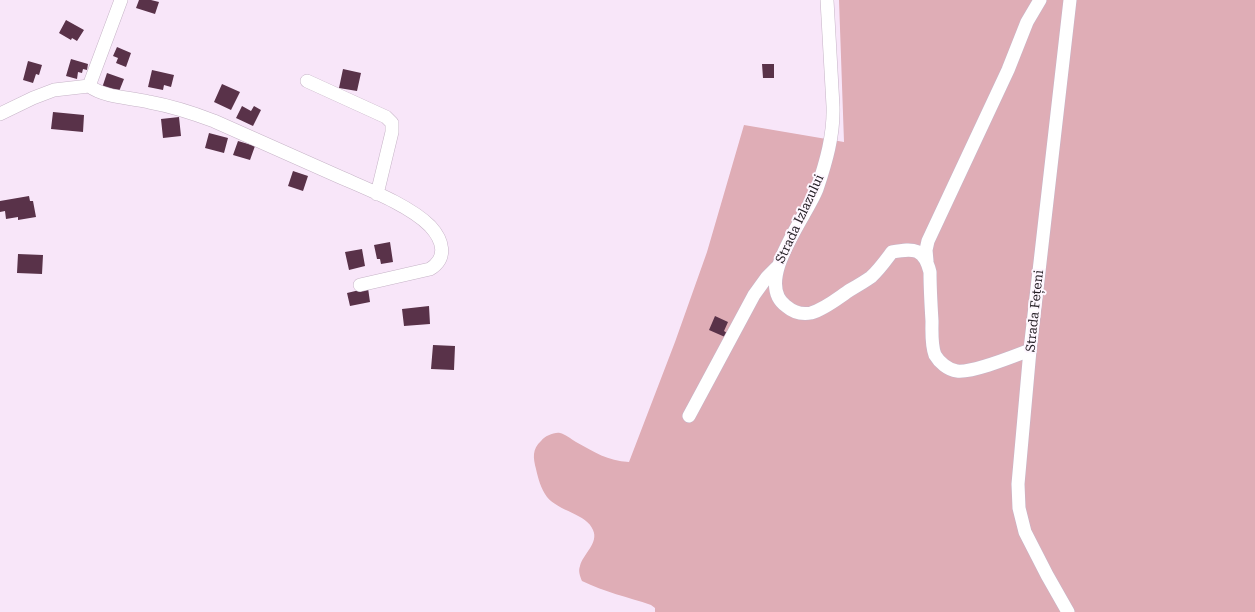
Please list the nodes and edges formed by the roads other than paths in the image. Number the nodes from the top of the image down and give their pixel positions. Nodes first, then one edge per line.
1 (121, 0) edge
2 (827, 0) edge
3 (1040, 0) edge
4 (1070, 0) edge
5 (308, 81) dead end
6 (89, 86) junction
7 (0, 114) edge
8 (377, 194) junction
9 (927, 261) junction
10 (777, 267) junction
11 (360, 285) dead end
12 (1030, 350) junction
13 (689, 416) dead end
14 (1068, 612) edge

1 - 6 street
2 - 10 street, Strada Izlazului
3 - 9 street
4 - 12 street, Strada Fețeni
5 - 8 street
6 - 7 street
6 - 8 street
8 - 11 street
9 - 10 street, Strada Izlazului
9 - 12 street
10 - 13 street
12 - 14 street, Strada Fețeni

